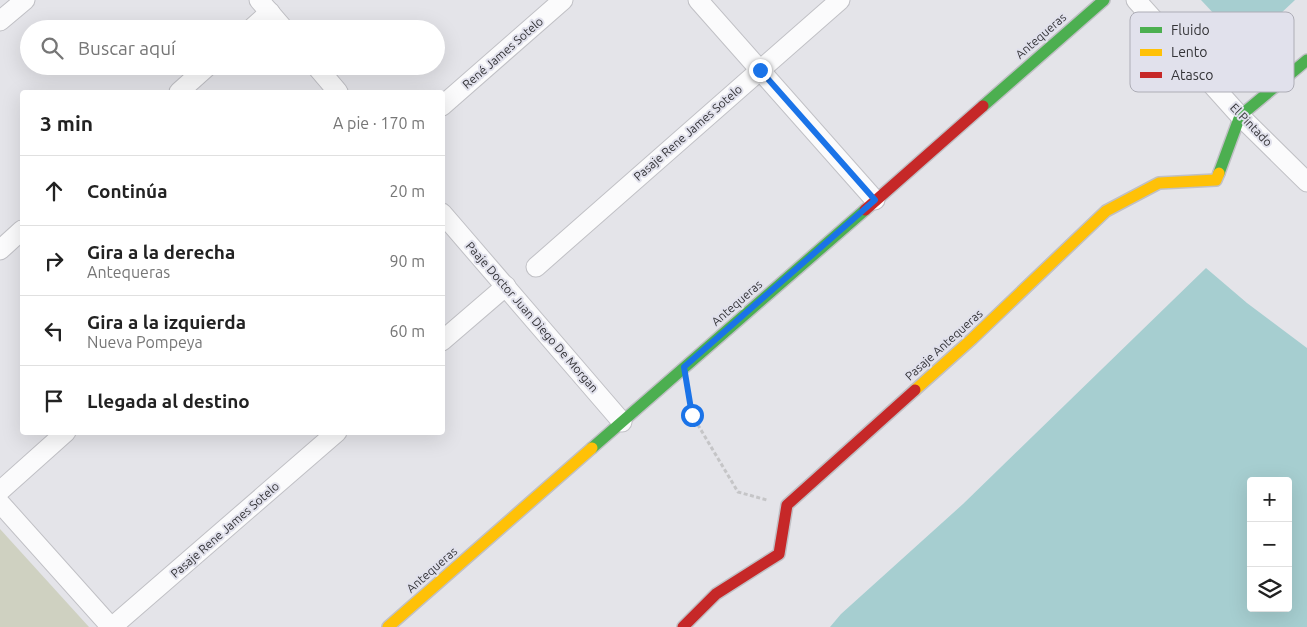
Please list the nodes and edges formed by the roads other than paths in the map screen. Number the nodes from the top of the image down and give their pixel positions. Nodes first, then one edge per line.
1 (25, 0) edge
2 (563, 0) edge
3 (698, 0) edge
4 (840, 0) edge
5 (1104, 0) edge
6 (1136, 0) edge
7 (265, 6) edge
8 (1147, 12) edge
9 (256, 20) edge
10 (277, 20) edge
11 (0, 21) edge
12 (1307, 60) edge
13 (760, 70) junction
14 (1294, 71) edge
15 (198, 75) edge
16 (324, 75) edge
17 (181, 90) edge
18 (336, 90) edge
19 (1218, 92) edge
20 (1269, 92) edge
21 (445, 103) edge
22 (1240, 116) junction
23 (1307, 182) edge
24 (875, 200) junction
25 (445, 216) edge
26 (20, 232) edge
27 (0, 250) edge
28 (536, 267) dead end
29 (506, 286) junction
30 (445, 338) edge
31 (622, 422) junction
32 (63, 435) edge
33 (334, 435) edge
34 (0, 491) edge
35 (0, 503) edge
36 (111, 627) edge
37 (388, 627) edge
38 (683, 627) edge

1 - 11 street
2 - 21 street, René James Sotelo
3 - 13 street
4 - 13 street, Pasaje Rene James Sotelo
5 - 24 street, Antequeras
6 - 8 street, El Pintado
7 - 9 street
7 - 10 street
12 - 14 street
13 - 24 street
13 - 28 street, Pasaje Rene James Sotelo
15 - 17 street
16 - 18 street
19 - 22 street, El Pintado
20 - 22 street
22 - 23 street, El Pintado
22 - 38 street, Pasaje Antequeras
24 - 31 street, Antequeras
25 - 29 street, Paaje Doctor Juan Diego De Morgan
26 - 27 street
29 - 30 street
29 - 31 street, Paaje Doctor Juan Diego De Morgan
31 - 37 street, Antequeras
32 - 34 street
33 - 36 street, Pasaje Rene James Sotelo
35 - 36 street

